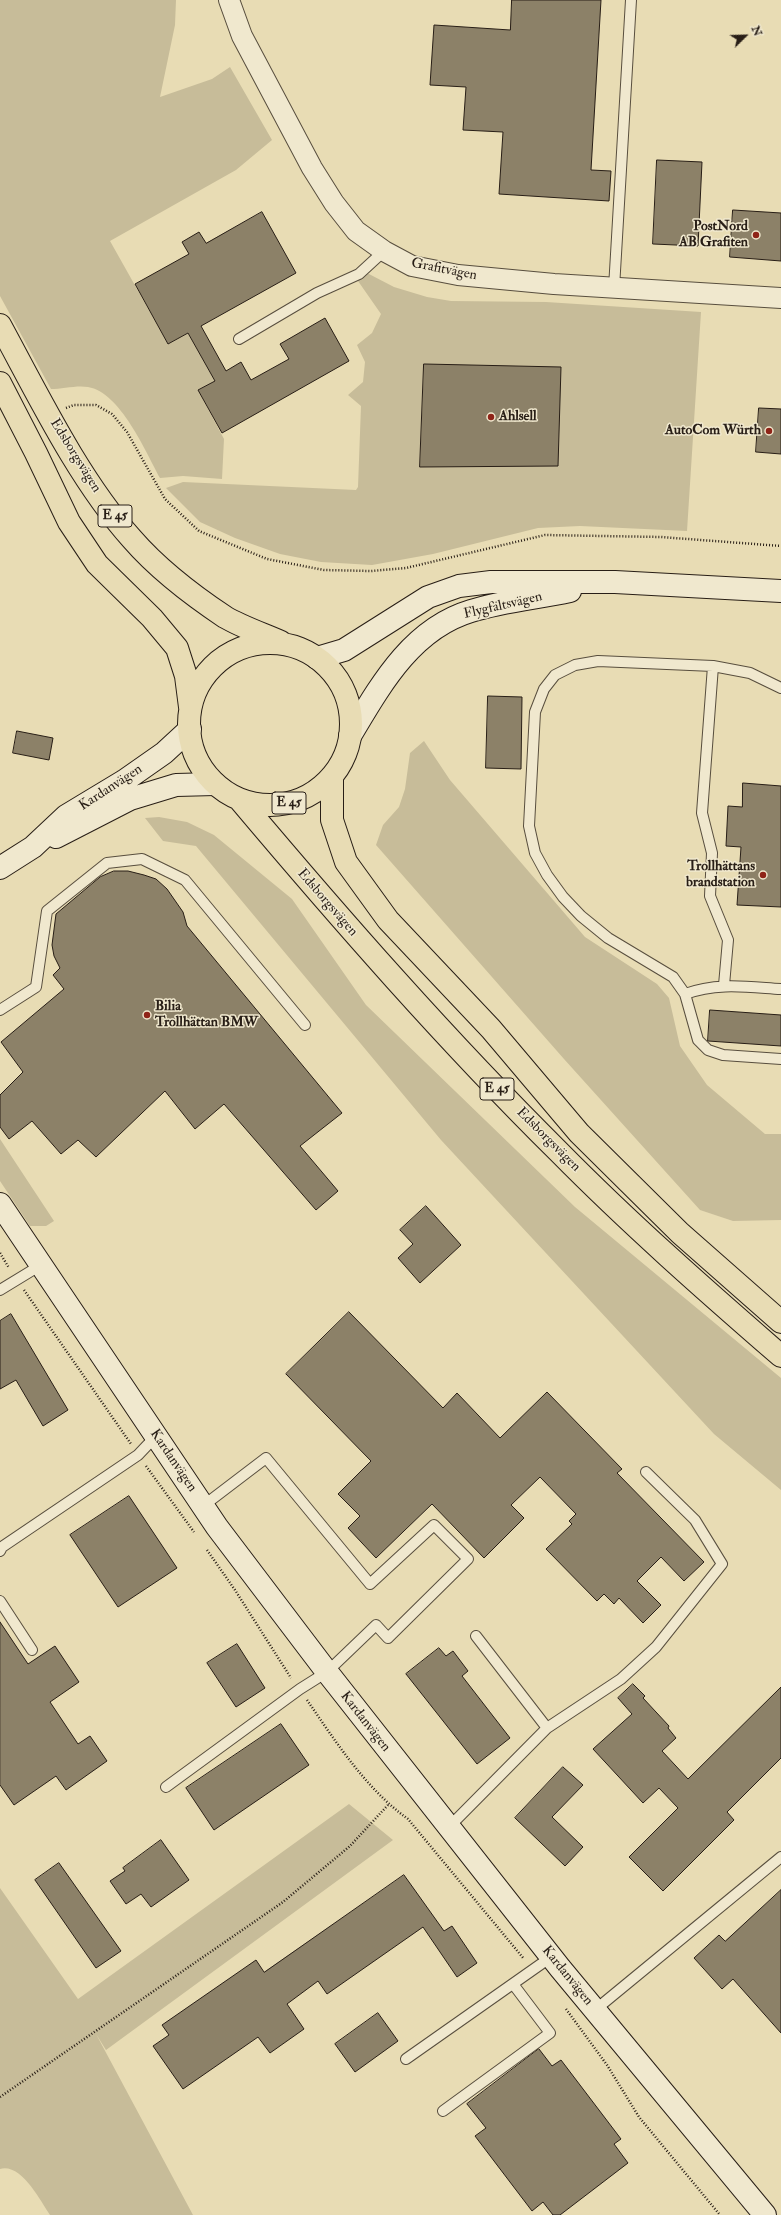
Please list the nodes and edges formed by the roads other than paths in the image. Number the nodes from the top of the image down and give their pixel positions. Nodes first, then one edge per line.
1 (229, 0) edge
2 (631, 0) edge
3 (384, 251) junction
4 (614, 288) junction
5 (781, 298) edge
6 (0, 325) edge
7 (239, 339) dead end
8 (0, 383) edge
9 (615, 582) junction
10 (781, 591) edge
11 (291, 646) junction
12 (317, 658) junction
13 (713, 666) junction
14 (781, 688) edge
15 (190, 720) junction
16 (350, 736) junction
17 (332, 776) junction
18 (215, 784) junction
19 (238, 799) junction
20 (33, 847) junction
21 (0, 868) edge
22 (724, 985) junction
23 (781, 989) edge
24 (685, 994) junction
25 (0, 1010) edge
26 (305, 1025) dead end
27 (781, 1059) edge
28 (0, 1204) edge
29 (41, 1266) junction
30 (0, 1290) edge
31 (781, 1322) edge
32 (781, 1356) edge
33 (156, 1436) junction
34 (646, 1472) dead end
35 (203, 1506) junction
36 (0, 1551) edge
37 (0, 1601) edge
38 (476, 1636) dead end
39 (32, 1650) dead end
40 (327, 1672) junction
41 (547, 1728) junction
42 (166, 1788) dead end
43 (448, 1828) junction
44 (781, 1857) edge
45 (552, 1957) junction
46 (514, 1984) junction
47 (595, 2010) junction
48 (406, 2059) dead end
49 (443, 2111) dead end
50 (765, 2215) edge

1 - 3 street, Grafitvägen
2 - 4 lane
3 - 4 street, Grafitvägen
3 - 7 lane
4 - 5 street, Grafitvägen
6 - 11 highway, Edsborgsvägen / E 45
8 - 15 highway, E 45
9 - 10 street, Flygfältsvägen
9 - 12 street, Flygfältsvägen
9 - 16 street, Flygfältsvägen
11 - 12 highway, E 45
11 - 15 highway, E 45
12 - 16 highway, E 45
13 - 14 lane
13 - 22 lane
13 - 24 lane
15 - 18 highway, E 45
15 - 20 street, Kardanvägen
16 - 17 highway, E 45
17 - 19 highway, E 45
17 - 31 highway, Edsborgsvägen / E 45
18 - 19 highway, E 45
18 - 20 street, Kardanvägen
19 - 32 highway, Edsborgsvägen / E 45
20 - 21 street, Kardanvägen
22 - 23 lane
22 - 24 lane
24 - 27 lane
25 - 26 lane
28 - 29 street, Kardanvägen
29 - 30 lane
29 - 33 street, Kardanvägen
33 - 35 street, Kardanvägen
33 - 36 lane
34 - 41 lane
35 - 40 street, Kardanvägen
35 - 40 lane
37 - 39 lane
38 - 41 lane
40 - 42 lane
40 - 43 street, Kardanvägen
41 - 43 lane
43 - 45 street, Kardanvägen
44 - 47 lane
45 - 46 lane
45 - 47 street, Kardanvägen
46 - 48 lane
46 - 49 lane
47 - 50 street, Kardanvägen

